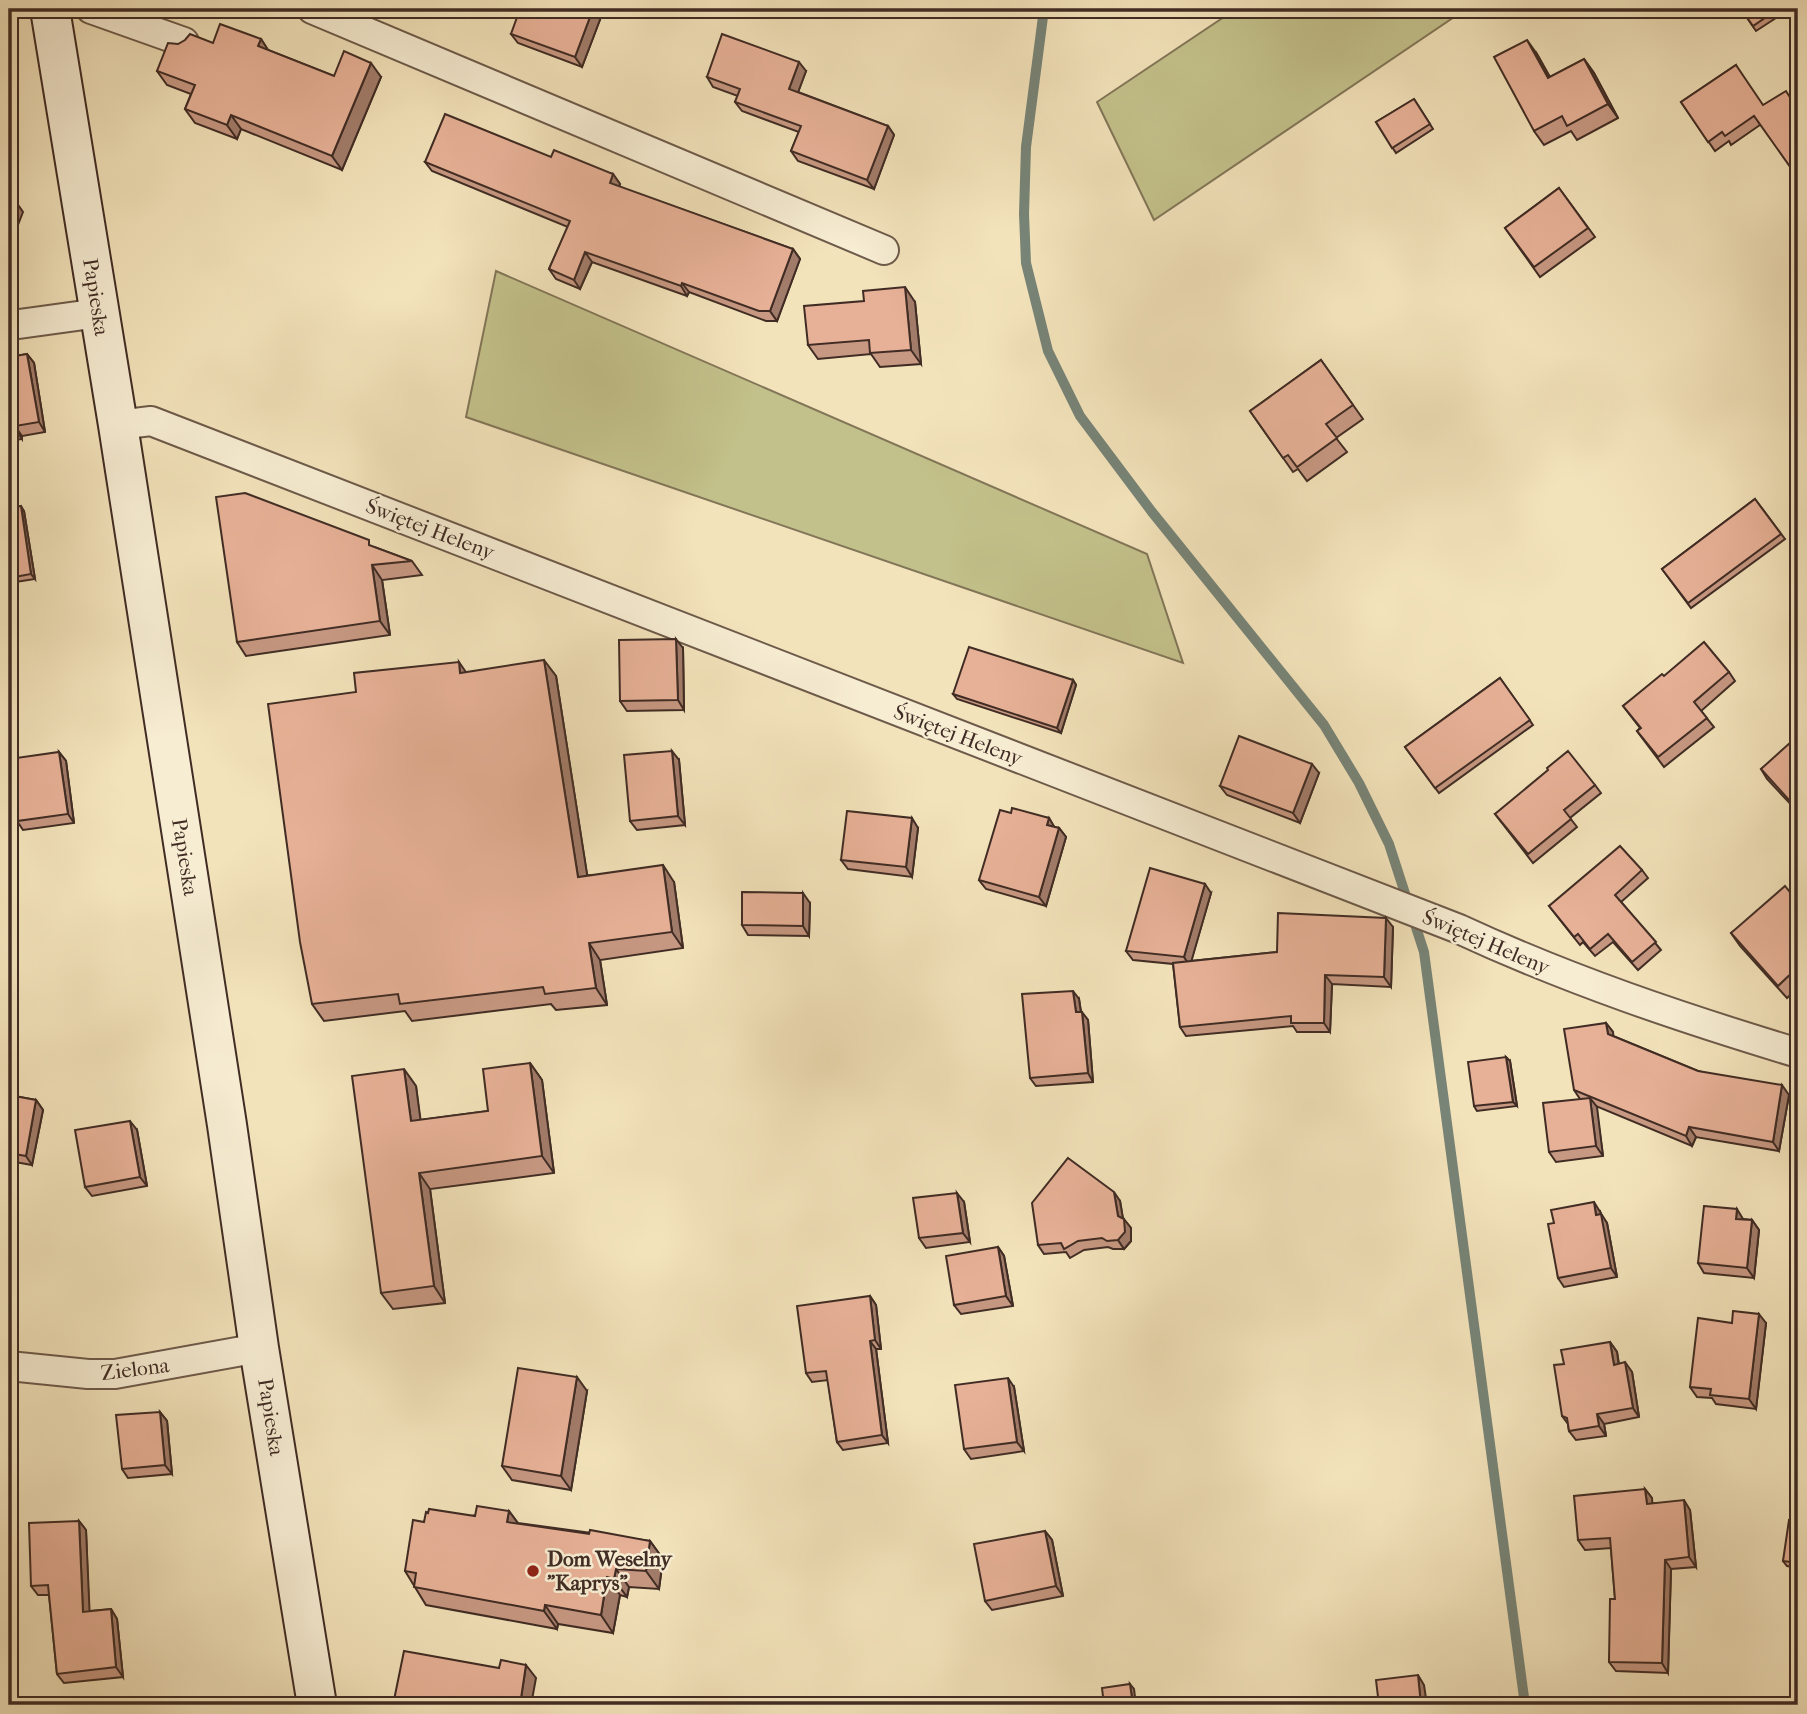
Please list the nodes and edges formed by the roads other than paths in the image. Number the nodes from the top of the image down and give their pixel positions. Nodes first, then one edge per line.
1 (50, 9) edge
2 (91, 9) edge
3 (312, 9) edge
4 (184, 42) edge
5 (884, 250) dead end
6 (99, 313) junction
7 (9, 323) edge
8 (118, 425) junction
9 (1798, 1053) edge
10 (259, 1348) junction
11 (9, 1366) edge
12 (317, 1705) edge

1 - 6 street, Papieska
2 - 4 street
3 - 5 street
6 - 7 street
6 - 8 street, Papieska
8 - 9 street, Świętej Heleny
8 - 10 street, Papieska
10 - 11 street, Zielona
10 - 12 street, Papieska

